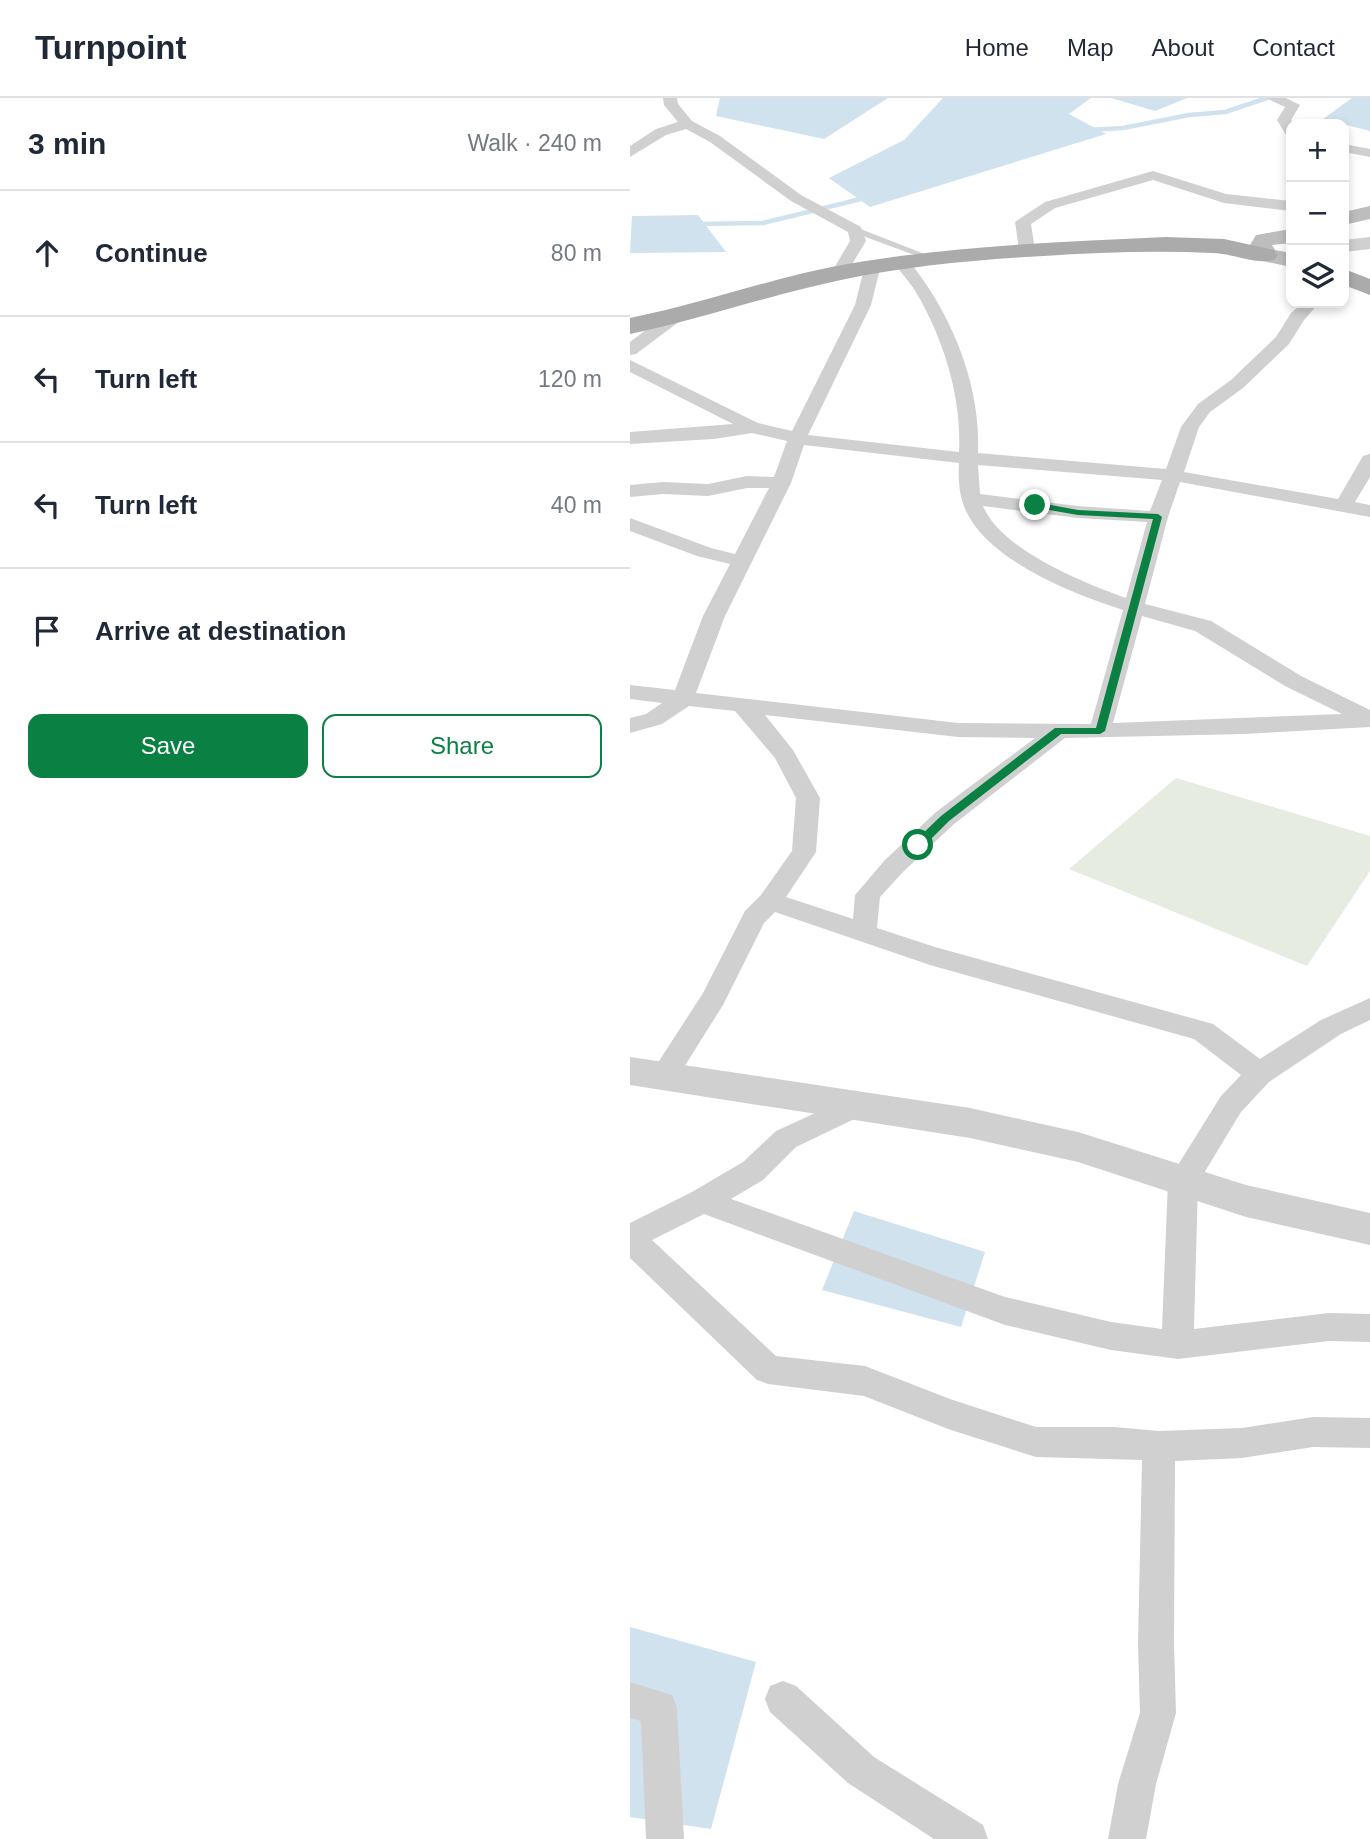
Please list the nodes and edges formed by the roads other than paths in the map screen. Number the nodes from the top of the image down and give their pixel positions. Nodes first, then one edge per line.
1 (670, 98) edge
2 (1273, 98) edge
3 (1286, 123) edge
4 (687, 124) junction
5 (1349, 149) edge
6 (630, 153) edge
7 (1370, 153) edge
8 (1286, 205) edge
9 (855, 230) junction
10 (1280, 240) edge
11 (1370, 243) edge
12 (1349, 245) edge
13 (1027, 250) junction
14 (931, 258) junction
15 (902, 264) junction
16 (872, 269) junction
17 (839, 273) junction
18 (1349, 278) edge
19 (1370, 288) edge
20 (1306, 308) edge
21 (674, 317) junction
22 (630, 326) edge
23 (630, 350) edge
24 (630, 365) edge
25 (752, 427) junction
26 (630, 438) edge
27 (798, 438) junction
28 (967, 457) junction
29 (1370, 460) edge
30 (1171, 475) junction
31 (781, 483) junction
32 (630, 491) edge
33 (972, 499) junction
34 (1344, 505) junction
35 (1370, 511) edge
36 (1158, 517) junction
37 (630, 524) edge
38 (741, 561) junction
39 (1134, 607) junction
40 (630, 692) edge
41 (682, 700) junction
42 (743, 707) junction
43 (1370, 719) edge
44 (630, 726) edge
45 (1059, 731) junction
46 (1100, 731) junction
47 (770, 901) junction
48 (864, 932) junction
49 (1370, 1008) edge
50 (647, 1073) edge
51 (1259, 1074) junction
52 (859, 1104) junction
53 (1183, 1181) junction
54 (702, 1201) junction
55 (1370, 1229) edge
56 (630, 1238) edge
57 (1370, 1328) edge
58 (1178, 1345) junction
59 (1370, 1433) edge
60 (1159, 1446) junction
61 (783, 1699) dead end
62 (630, 1700) edge
63 (665, 1839) edge
64 (969, 1839) edge
65 (1128, 1839) edge

1 - 4 street
2 - 3 street
4 - 6 street
4 - 9 street
5 - 7 street
8 - 13 street
9 - 14 lane
9 - 17 street
10 - 13 main road
11 - 12 street
13 - 14 main road
14 - 15 main road
15 - 16 main road
15 - 28 street
16 - 17 main road
16 - 27 street
17 - 21 main road
18 - 19 main road
20 - 30 street
21 - 22 main road
21 - 23 street
24 - 25 street
25 - 26 street
25 - 27 street
27 - 28 street
27 - 31 street
28 - 30 street
28 - 33 street
29 - 34 street
30 - 34 street
30 - 36 street
31 - 32 street
31 - 38 street
33 - 36 street
33 - 39 street
34 - 35 street
36 - 39 street
37 - 38 street
38 - 41 street
39 - 43 street
39 - 46 street
40 - 41 street
41 - 42 street
41 - 44 street
42 - 45 street
42 - 47 street
43 - 46 street
45 - 46 street
45 - 48 street
47 - 48 street
47 - 50 street
48 - 51 street
49 - 51 street
50 - 52 street
51 - 53 street
52 - 53 street
52 - 54 street
53 - 55 street
53 - 58 street
54 - 56 street
54 - 58 street
56 - 60 street
57 - 58 street
59 - 60 street
60 - 65 street
61 - 64 street
62 - 63 street

